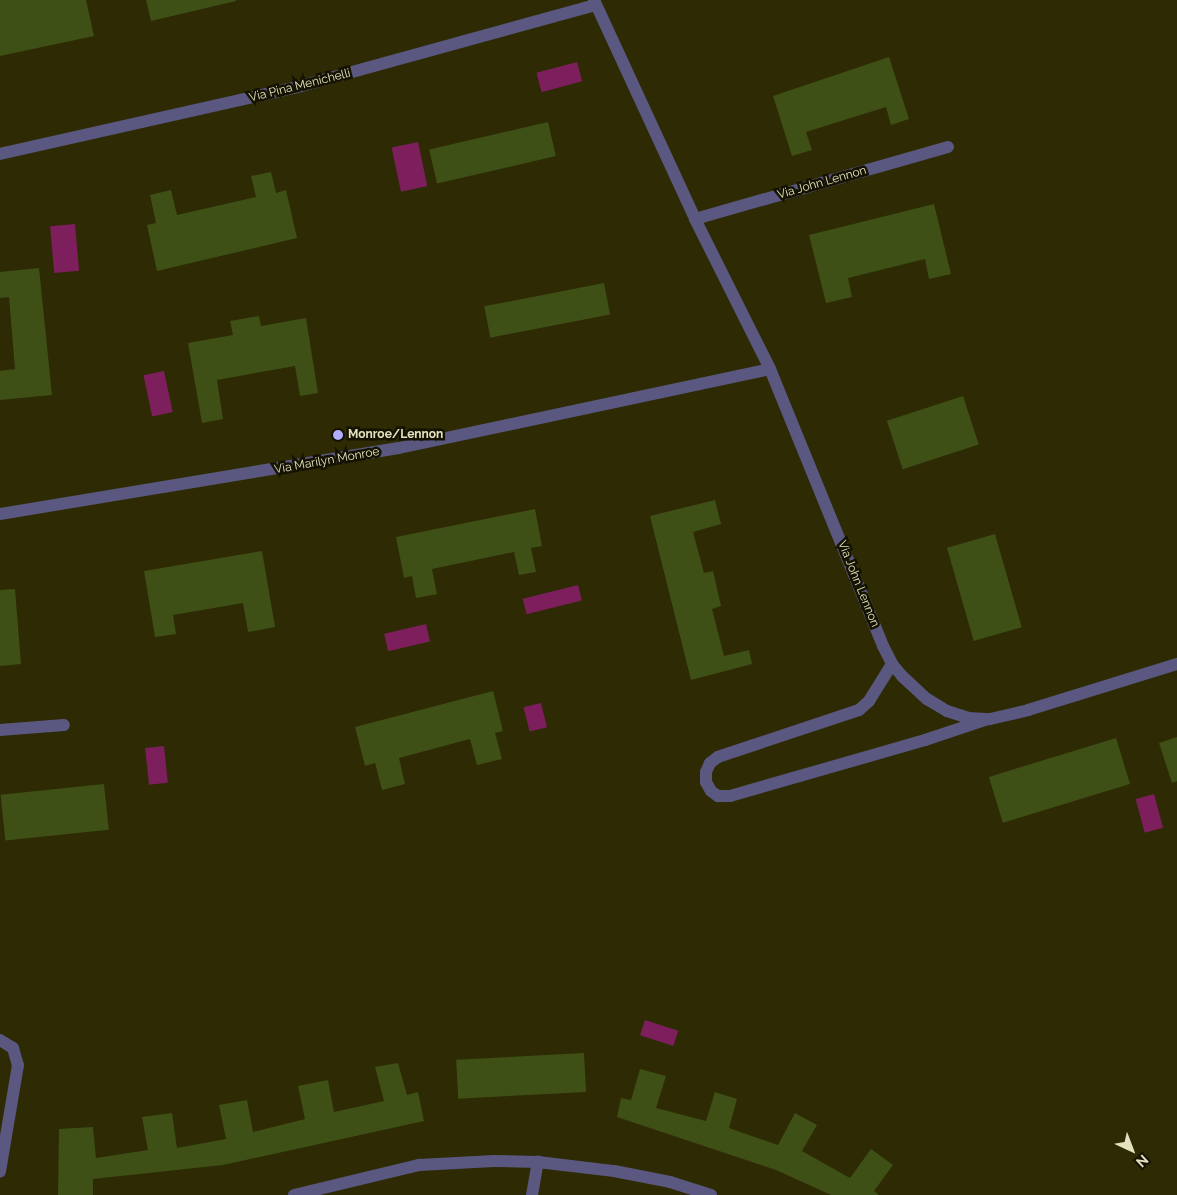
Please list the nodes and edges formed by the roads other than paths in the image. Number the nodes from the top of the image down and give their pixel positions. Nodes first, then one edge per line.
1 (595, 2) edge
2 (948, 147) dead end
3 (0, 154) edge
4 (696, 219) junction
5 (770, 369) junction
6 (0, 514) edge
7 (892, 664) junction
8 (1177, 664) edge
9 (990, 719) junction
10 (64, 725) dead end
11 (0, 730) edge
12 (0, 1040) edge
13 (538, 1162) junction
14 (0, 1171) edge
15 (314, 1193) edge
16 (294, 1195) edge
17 (532, 1195) edge
18 (711, 1195) edge

1 - 3 street, Via Pina Menichelli
1 - 4 street, Via John Lennon
2 - 4 street, Via John Lennon
4 - 5 street, Via John Lennon
5 - 6 street, Via Marilyn Monroe
5 - 7 street, Via John Lennon
7 - 9 street, Via John Lennon
7 - 9 street
8 - 9 street, Via John Lennon
10 - 11 street
12 - 14 street
13 - 15 street
13 - 17 street
13 - 18 street
15 - 16 street

